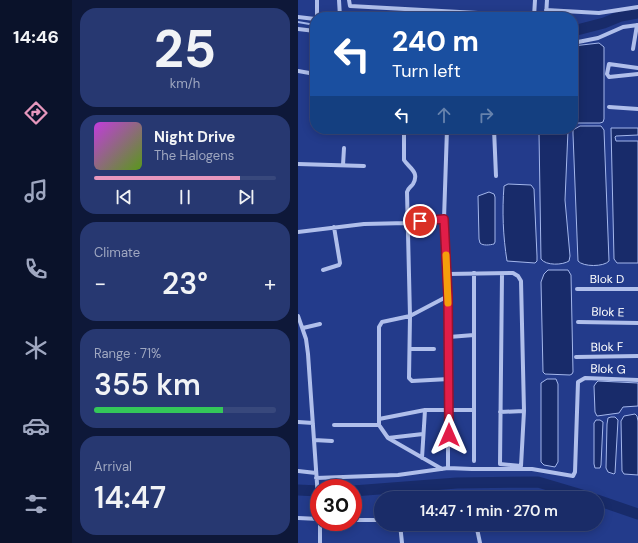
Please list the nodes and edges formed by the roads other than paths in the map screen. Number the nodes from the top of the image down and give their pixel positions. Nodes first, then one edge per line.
1 (317, 0) edge
2 (339, 0) edge
3 (350, 0) edge
4 (535, 0) edge
5 (547, 0) edge
6 (638, 7) edge
7 (546, 10) joint
8 (316, 12) edge
9 (340, 12) edge
10 (450, 12) edge
11 (534, 12) edge
12 (572, 12) edge
13 (578, 12) edge
14 (298, 17) edge
15 (310, 18) edge
16 (637, 25) edge
17 (298, 29) edge
18 (310, 31) edge
19 (578, 42) edge
20 (633, 49) dead end
21 (638, 68) edge
22 (298, 71) edge
23 (310, 73) edge
24 (638, 74) edge
25 (609, 107) dead end
26 (638, 108) edge
27 (404, 134) edge
28 (447, 134) edge
29 (494, 134) edge
30 (344, 148) dead end
31 (298, 164) edge
32 (344, 165) junction
33 (364, 166) dead end
34 (496, 176) dead end
35 (444, 219) junction
36 (407, 223) junction
37 (334, 227) junction
38 (298, 232) edge
39 (323, 270) dead end
40 (474, 273) junction
41 (447, 274) junction
42 (502, 274) junction
43 (577, 289) dead end
44 (638, 289) edge
45 (448, 296) junction
46 (298, 316) edge
47 (410, 316) junction
48 (578, 322) dead end
49 (638, 323) edge
50 (320, 324) dead end
51 (303, 328) junction
52 (474, 335) junction
53 (448, 337) junction
54 (434, 348) dead end
55 (410, 349) junction
56 (638, 356) edge
57 (576, 358) dead end
58 (449, 379) junction
59 (638, 380) edge
60 (426, 410) junction
61 (448, 410) junction
62 (474, 410) junction
63 (524, 411) junction
64 (500, 412) junction
65 (378, 420) junction
66 (298, 422) edge
67 (313, 423) junction
68 (334, 425) dead end
69 (379, 425) junction
70 (423, 434) junction
71 (388, 438) junction
72 (314, 440) junction
73 (332, 441) dead end
74 (422, 458) junction
75 (474, 461) dead end
76 (448, 468) junction
77 (442, 469) junction
78 (298, 471) edge
79 (316, 475) junction
80 (316, 479) edge
81 (298, 518) edge
82 (310, 520) edge
83 (362, 520) edge
84 (374, 520) edge
85 (319, 531) edge
86 (401, 531) edge
87 (477, 531) edge
88 (320, 543) edge
89 (402, 543) edge
90 (480, 543) edge

1 - 8 street
2 - 9 street
3 - 10 street
4 - 11 street
5 - 7 street
6 - 13 street
7 - 12 street
14 - 15 street
16 - 19 street
16 - 20 street
17 - 18 street
21 - 24 street
22 - 23 street
25 - 26 street
27 - 36 street
28 - 35 street
29 - 34 street
30 - 32 street
31 - 32 street
32 - 33 street
35 - 36 street
35 - 41 street
36 - 37 street
36 - 47 street
37 - 38 street
37 - 39 street
40 - 41 street
40 - 42 street
40 - 52 street
41 - 45 street
42 - 63 street
42 - 64 street
43 - 44 street, Blok D
45 - 47 street
45 - 53 street
46 - 51 street
47 - 55 street
47 - 65 street
48 - 49 street, Blok E
50 - 51 street
51 - 67 street
52 - 53 street
52 - 62 street
53 - 58 street
54 - 55 street
55 - 58 street
56 - 57 street, Blok F
58 - 61 street
59 - 76 street, Blok G
60 - 61 street
60 - 65 street
60 - 70 street
61 - 62 street
61 - 76 street
62 - 75 street
63 - 64 street
63 - 64 street
65 - 69 street
66 - 67 street
67 - 72 street
68 - 69 street
69 - 71 street
70 - 71 street
70 - 74 street
71 - 74 street
72 - 73 street
72 - 79 street
74 - 77 street
76 - 77 street
77 - 79 street
78 - 79 street
79 - 80 street
81 - 82 street
83 - 84 street
85 - 88 street
86 - 89 street
87 - 90 street

